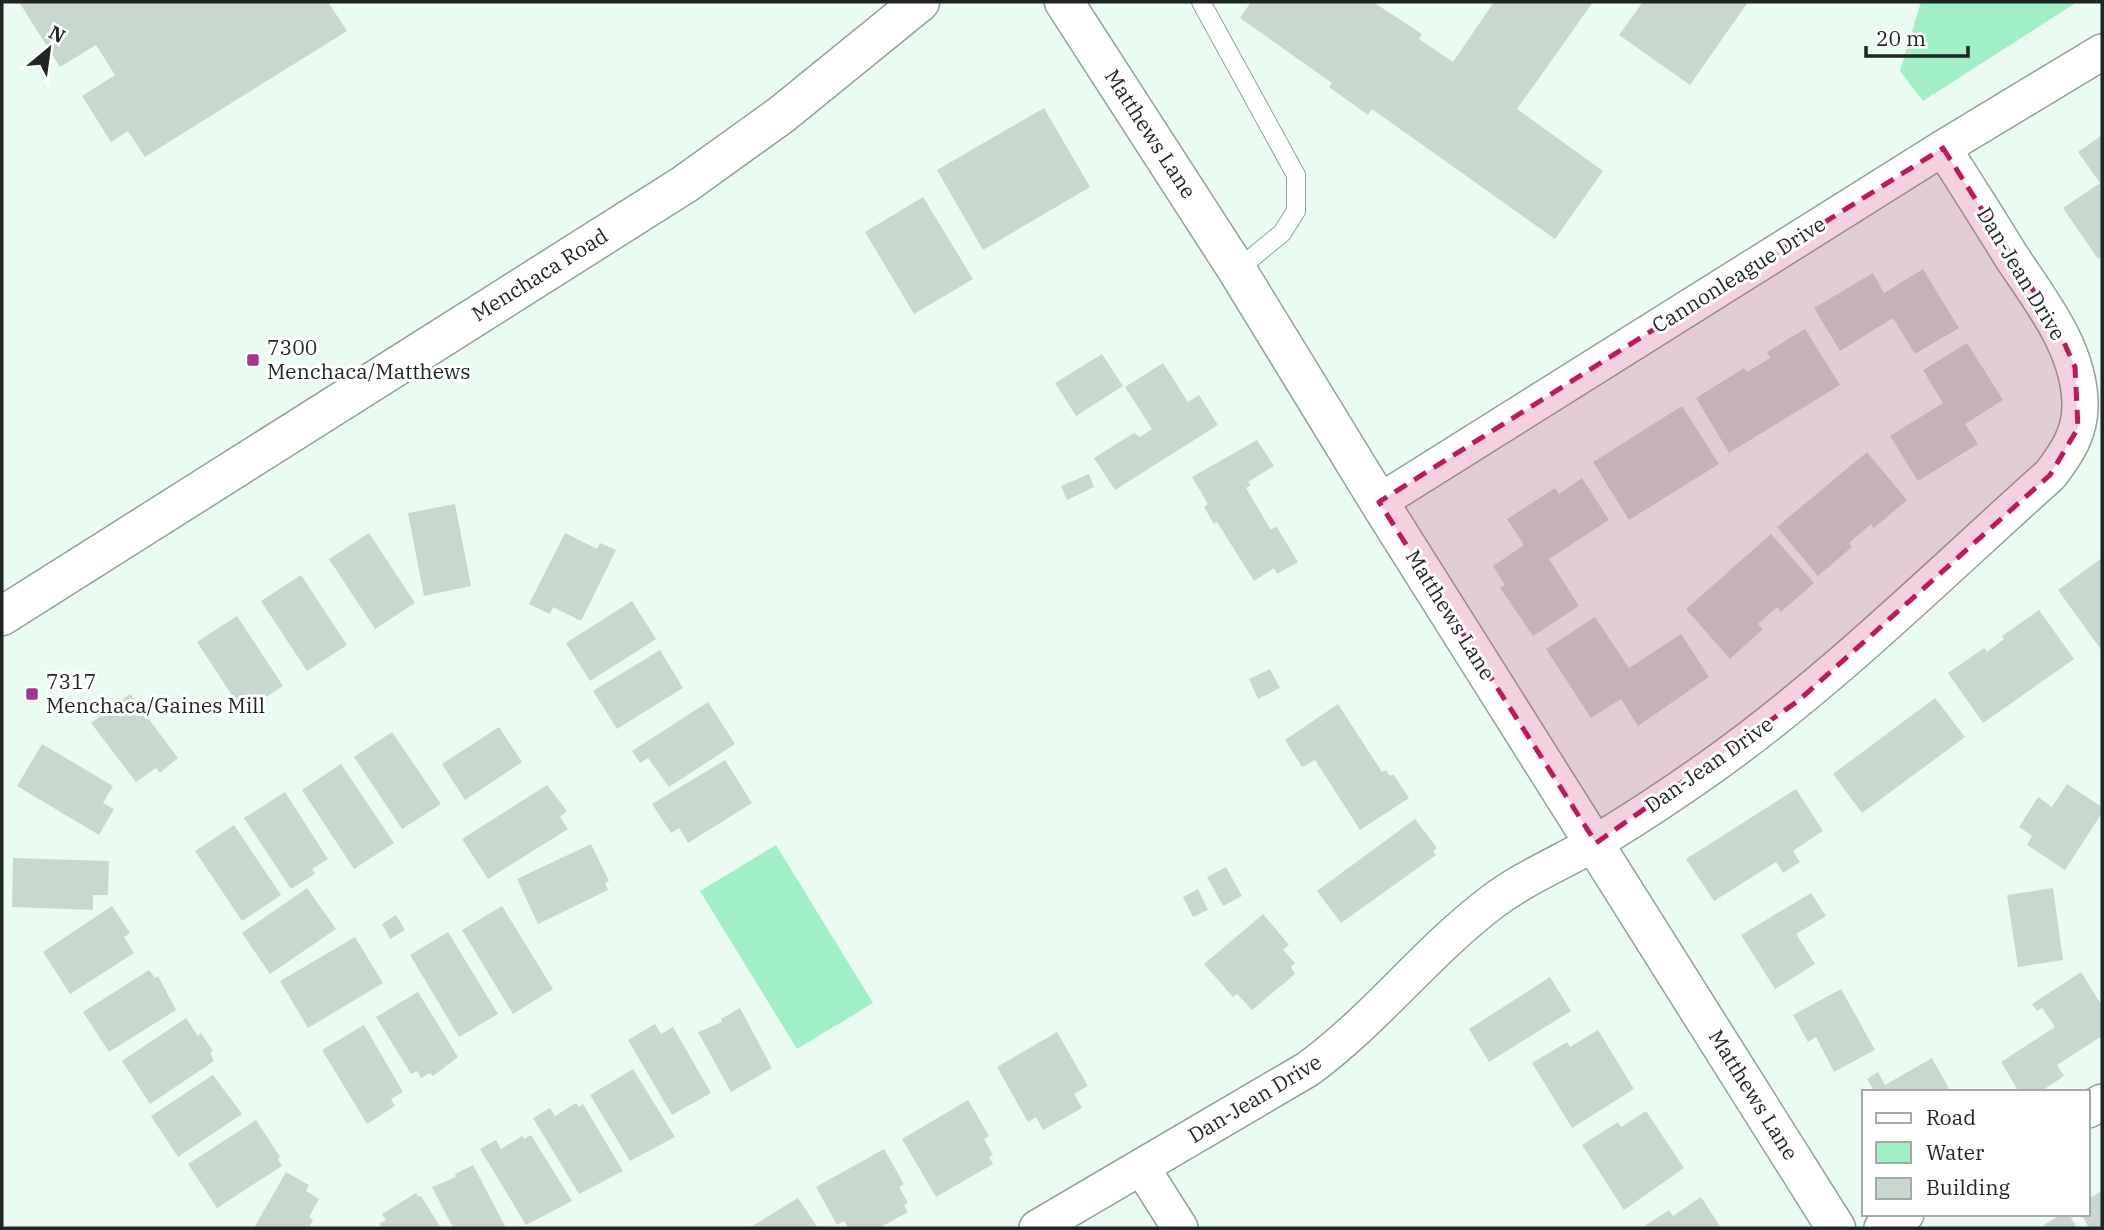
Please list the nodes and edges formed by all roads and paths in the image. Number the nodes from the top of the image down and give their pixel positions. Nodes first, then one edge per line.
1 (920, 2) edge
2 (1064, 2) edge
3 (1201, 2) edge
4 (2102, 52) edge
5 (1943, 148) junction
6 (1237, 270) junction
7 (1379, 502) junction
8 (2, 616) edge
9 (1595, 843) junction
10 (1142, 1168) junction
11 (1903, 1216) edge
12 (1037, 1228) edge
13 (1180, 1228) edge
14 (1836, 1228) edge
15 (1882, 1228) edge

1 - 8 street, Menchaca Road
2 - 6 street, Matthews Lane
3 - 6 lane
4 - 5 street, Cannonleague Drive
5 - 7 street, Cannonleague Drive
5 - 9 street, Dan-Jean Drive
6 - 7 street, Matthews Lane
7 - 9 street, Matthews Lane
9 - 10 street, Dan-Jean Drive
9 - 14 street, Matthews Lane
10 - 12 street, Dan-Jean Drive
10 - 13 street
11 - 15 street

